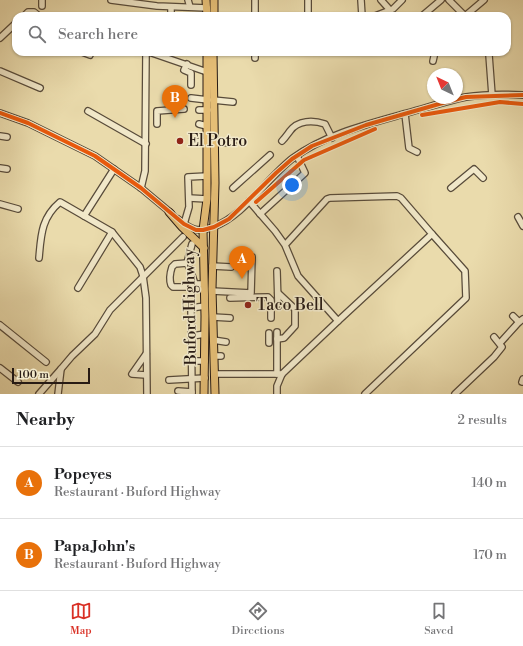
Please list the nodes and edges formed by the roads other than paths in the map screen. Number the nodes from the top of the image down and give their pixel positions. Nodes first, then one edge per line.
1 (114, 0) edge
2 (188, 0) edge
3 (206, 0) edge
4 (214, 0) edge
5 (255, 0) edge
6 (308, 0) edge
7 (361, 0) edge
8 (381, 0) edge
9 (402, 0) edge
10 (441, 0) edge
11 (449, 0) edge
12 (484, 0) edge
13 (171, 7) junction
14 (190, 7) junction
15 (207, 8) junction
16 (390, 10) junction
17 (171, 12) edge
18 (207, 12) edge
19 (214, 12) edge
20 (255, 12) edge
21 (308, 12) edge
22 (362, 12) edge
23 (385, 12) edge
24 (427, 12) edge
25 (461, 12) edge
26 (470, 12) edge
27 (12, 27) edge
28 (0, 38) edge
29 (146, 56) edge
30 (162, 56) edge
31 (207, 56) edge
32 (214, 56) edge
33 (434, 56) edge
34 (489, 56) edge
35 (433, 61) dead end
36 (187, 64) junction
37 (0, 72) edge
38 (207, 72) junction
39 (191, 85) dead end
40 (40, 88) dead end
41 (492, 95) junction
42 (523, 95) edge
43 (191, 98) dead end
44 (210, 100) junction
45 (233, 102) dead end
46 (184, 109) dead end
47 (199, 110) dead end
48 (208, 110) junction
49 (88, 111) dead end
50 (0, 113) edge
51 (405, 114) junction
52 (157, 124) dead end
53 (199, 124) dead end
54 (207, 126) junction
55 (0, 136) edge
56 (7, 137) dead end
57 (332, 138) junction
58 (194, 140) dead end
59 (408, 141) junction
60 (210, 142) junction
61 (282, 142) dead end
62 (415, 142) dead end
63 (233, 143) dead end
64 (146, 144) junction
65 (417, 152) dead end
66 (270, 155) dead end
67 (296, 156) junction
68 (0, 168) edge
69 (7, 169) dead end
70 (114, 169) junction
71 (207, 176) junction
72 (483, 178) dead end
73 (141, 188) junction
74 (233, 188) dead end
75 (451, 188) dead end
76 (188, 198) junction
77 (207, 199) junction
78 (248, 201) junction
79 (0, 204) edge
80 (18, 209) dead end
81 (169, 212) junction
82 (260, 214) junction
83 (84, 216) junction
84 (518, 216) dead end
85 (184, 224) junction
86 (523, 226) edge
87 (214, 227) junction
88 (203, 230) junction
89 (112, 232) junction
90 (432, 234) junction
91 (183, 237) dead end
92 (192, 244) dead end
93 (285, 245) junction
94 (204, 248) junction
95 (252, 257) dead end
96 (39, 258) dead end
97 (187, 263) junction
98 (212, 266) junction
99 (231, 267) dead end
100 (278, 272) dead end
101 (143, 276) junction
102 (195, 284) junction
103 (204, 284) junction
104 (78, 288) dead end
105 (212, 291) junction
106 (278, 293) junction
107 (230, 298) dead end
108 (278, 304) dead end
109 (205, 306) junction
110 (513, 316) dead end
111 (213, 317) junction
112 (230, 318) dead end
113 (271, 318) dead end
114 (338, 321) junction
115 (521, 321) edge
116 (0, 324) edge
117 (269, 333) dead end
118 (205, 334) junction
119 (192, 336) junction
120 (494, 337) dead end
121 (213, 340) junction
122 (226, 342) dead end
123 (269, 343) dead end
124 (500, 343) junction
125 (146, 354) junction
126 (192, 361) junction
127 (205, 361) junction
128 (46, 362) dead end
129 (61, 369) junction
130 (1, 371) edge
131 (214, 374) junction
132 (280, 374) junction
133 (146, 375) junction
134 (205, 378) junction
135 (192, 379) junction
136 (169, 380) dead end
137 (18, 382) dead end
138 (178, 391) dead end
139 (192, 393) edge
140 (39, 394) edge
141 (58, 394) edge
142 (147, 394) edge
143 (204, 394) edge
144 (215, 394) edge
145 (277, 394) edge
146 (364, 394) edge
147 (455, 394) edge

1 - 13 street
2 - 14 street
3 - 15 main road
4 - 19 main road
5 - 20 street
6 - 21 street
7 - 22 street
8 - 16 street
9 - 16 street
10 - 24 street
11 - 25 street
12 - 26 street
13 - 14 street
13 - 17 street
14 - 15 street
15 - 18 main road
16 - 23 street
27 - 28 street
29 - 64 street
30 - 36 street
31 - 38 main road, Buford Highway
32 - 44 main road, Buford Highway
33 - 35 street
34 - 41 street
36 - 38 street
36 - 39 street
37 - 40 street
38 - 44 main road, Buford Highway
41 - 42 street
41 - 51 street
43 - 44 street
44 - 45 street
44 - 48 main road, Buford Highway
44 - 60 main road, Buford Highway
46 - 52 street
47 - 48 street
48 - 54 main road, Buford Highway
49 - 64 street
50 - 70 street
51 - 57 street
51 - 59 street
53 - 54 street
54 - 60 main road, Buford Highway
55 - 56 street
57 - 61 street
57 - 67 street
58 - 60 street
59 - 62 street
59 - 65 street
60 - 63 street
60 - 71 main road, Buford Highway
60 - 87 main road, Buford Highway
64 - 73 street
66 - 74 street
67 - 78 street
67 - 82 street
68 - 69 street
70 - 73 street
70 - 83 street
71 - 76 street
71 - 77 main road, Buford Highway
72 - 75 street
73 - 81 street
76 - 77 street
76 - 85 street
77 - 88 main road, Buford Highway
78 - 82 street
78 - 87 street
79 - 80 street
81 - 85 street
81 - 94 main road
82 - 93 street
83 - 89 street
83 - 96 street
84 - 86 street
85 - 88 street
87 - 88 street
87 - 98 main road, Buford Highway
88 - 94 main road, Buford Highway
89 - 101 street
89 - 104 street
90 - 93 street
90 - 114 street
90 - 146 street
91 - 101 street
92 - 97 street
93 - 114 street
94 - 103 main road, Buford Highway
95 - 105 street
97 - 102 street
97 - 102 street
98 - 99 street
98 - 105 main road, Buford Highway
100 - 106 street
101 - 125 street
101 - 129 street
102 - 103 street
103 - 109 main road, Buford Highway
105 - 111 main road, Buford Highway
106 - 108 street
106 - 132 street
107 - 113 street
109 - 118 main road, Buford Highway
109 - 119 street
110 - 115 street
111 - 112 street
111 - 121 main road, Buford Highway
114 - 132 street
115 - 124 street
116 - 128 street
117 - 123 street
118 - 119 street
118 - 127 main road, Buford Highway
119 - 126 street
120 - 124 street
121 - 122 street
121 - 131 main road, Buford Highway
124 - 147 street
125 - 133 street
125 - 133 street
126 - 127 street
126 - 135 street
127 - 134 main road, Buford Highway
129 - 140 street
129 - 141 street
130 - 137 street
131 - 132 street
131 - 144 main road, Buford Highway
132 - 145 street
133 - 142 street
134 - 135 street
134 - 143 main road, Buford Highway
135 - 136 street
135 - 139 street
138 - 139 street

